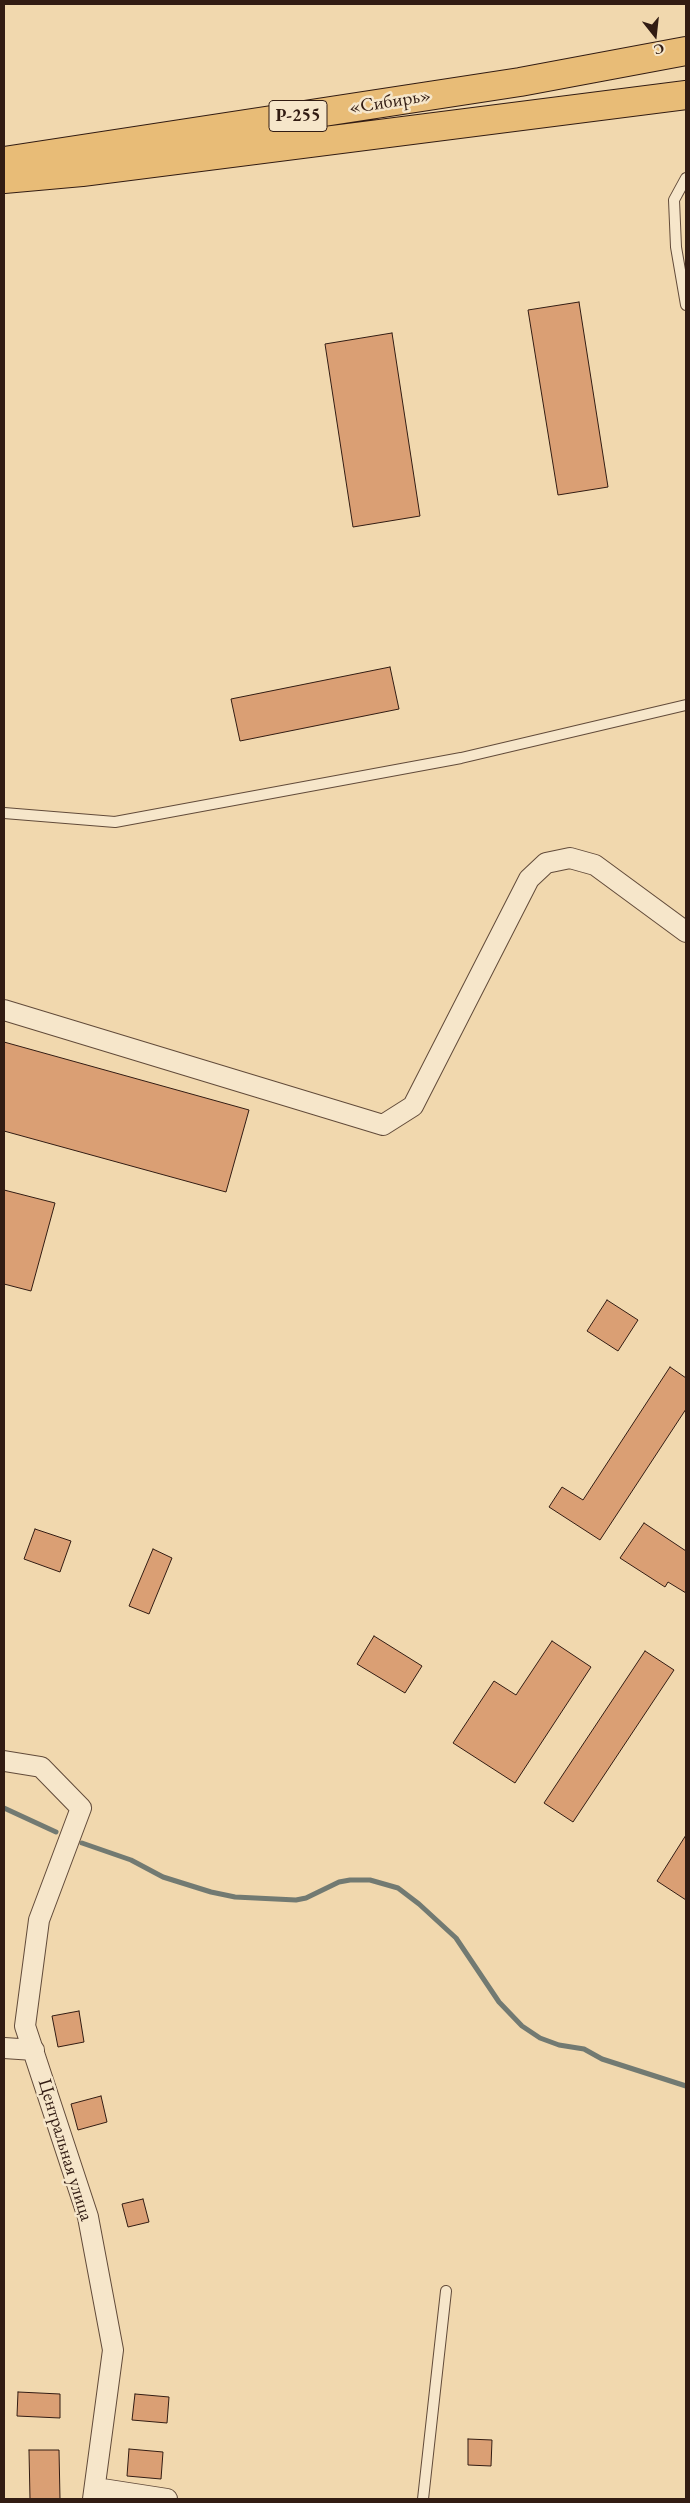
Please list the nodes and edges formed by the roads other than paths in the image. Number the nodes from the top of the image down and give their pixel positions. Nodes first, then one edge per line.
1 (686, 51) edge
2 (686, 94) edge
3 (4, 161) edge
4 (686, 178) edge
5 (4, 179) edge
6 (686, 305) edge
7 (686, 705) edge
8 (4, 813) edge
9 (686, 932) edge
10 (4, 1010) edge
11 (4, 1761) edge
12 (4, 2048) edge
13 (34, 2050) junction
14 (446, 2291) dead end
15 (95, 2494) edge
16 (167, 2499) edge
17 (423, 2499) edge

1 - 3 highway, «Сибирь» / Р-255
2 - 5 highway, «Сибирь» / Р-255
4 - 6 lane
7 - 8 lane
9 - 10 street
11 - 13 street, Центральная улица
12 - 13 street
13 - 15 street, Центральная улица
14 - 17 lane
15 - 16 street

